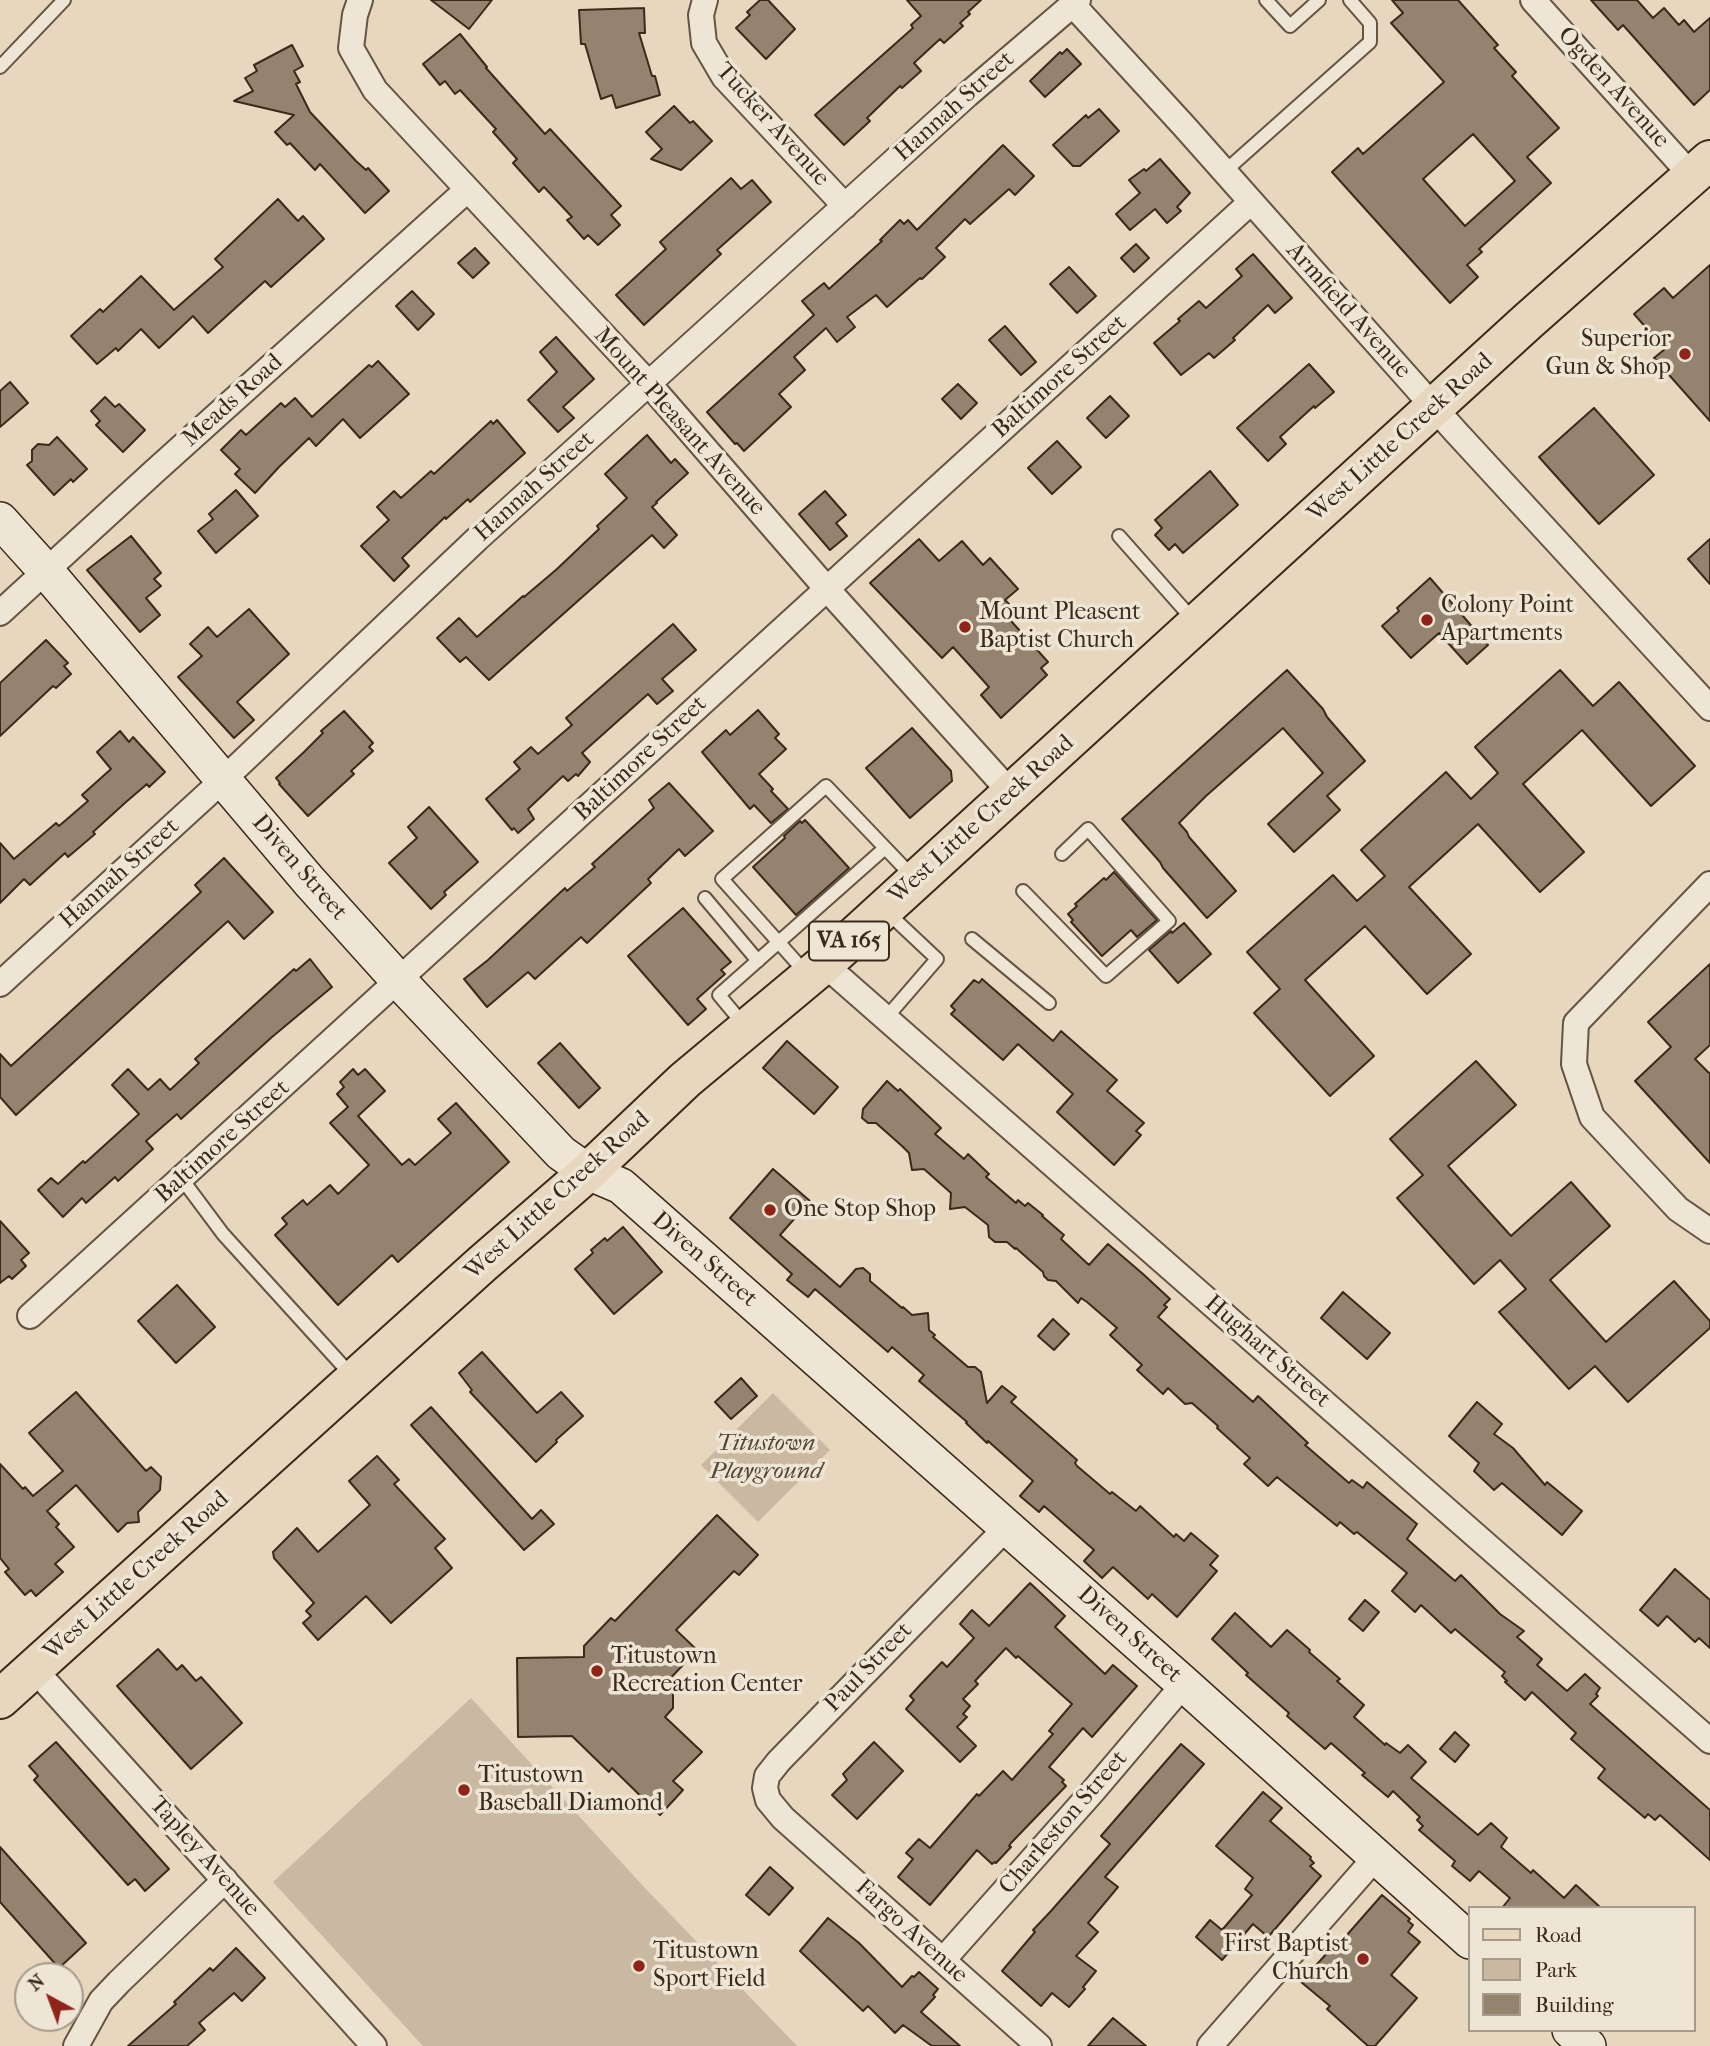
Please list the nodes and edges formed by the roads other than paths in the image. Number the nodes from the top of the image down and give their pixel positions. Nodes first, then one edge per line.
1 (64, 0) edge
2 (360, 0) edge
3 (705, 0) edge
4 (1266, 0) edge
5 (1318, 0) edge
6 (1350, 0) edge
7 (1533, 0) edge
8 (1075, 2) edge
9 (0, 67) edge
10 (1701, 168) edge
11 (1224, 172) junction
12 (467, 190) junction
13 (1251, 202) junction
14 (845, 206) junction
15 (649, 384) junction
16 (1434, 408) junction
17 (0, 520) edge
18 (1119, 536) dead end
19 (46, 571) junction
20 (827, 589) junction
21 (0, 613) edge
22 (1197, 624) junction
23 (1710, 708) edge
24 (223, 780) junction
25 (1011, 793) junction
26 (885, 848) junction
27 (1062, 854) dead end
28 (915, 880) junction
29 (1710, 884) edge
30 (1023, 891) dead end
31 (705, 898) dead end
32 (884, 909) junction
33 (972, 939) dead end
34 (779, 942) junction
35 (758, 961) junction
36 (816, 970) junction
37 (399, 981) junction
38 (0, 984) edge
39 (1049, 1003) dead end
40 (886, 1018) junction
41 (747, 1028) junction
42 (589, 1172) junction
43 (182, 1178) junction
44 (1710, 1231) edge
45 (30, 1316) dead end
46 (355, 1378) junction
47 (1007, 1527) junction
48 (34, 1669) junction
49 (1184, 1684) junction
50 (0, 1699) edge
51 (1710, 1741) edge
52 (783, 1818) joint
53 (1376, 1857) junction
54 (225, 1880) junction
55 (1468, 1939) edge
56 (943, 1960) junction
57 (1568, 2032) edge
58 (1572, 2032) edge
59 (76, 2046) edge
60 (374, 2046) edge
61 (1040, 2046) edge
62 (1210, 2046) edge
63 (1556, 2046) edge
64 (1588, 2046) edge

1 - 9 lane
2 - 12 street, Mount Pleasant Avenue
3 - 14 street, Tucker Avenue
4 - 5 lane
6 - 11 lane
7 - 10 street, Ogden Avenue
8 - 11 street, Armfield Avenue
8 - 14 street, Hannah Street
10 - 16 main road, West Little Creek Road / VA 165
11 - 13 street, Armfield Avenue
12 - 15 street, Mount Pleasant Avenue
12 - 19 street, Meads Road
13 - 16 street, Armfield Avenue
13 - 20 street, Baltimore Street
14 - 15 street, Hannah Street
15 - 20 street, Mount Pleasant Avenue
15 - 24 street, Hannah Street
16 - 22 main road, West Little Creek Road / VA 165
16 - 23 street, Armfield Avenue
17 - 19 street, Diven Street
18 - 22 lane
19 - 21 street, Meads Road
19 - 24 street, Diven Street
20 - 25 street, Mount Pleasant Avenue
20 - 37 street, Baltimore Street
22 - 25 main road, West Little Creek Road / VA 165
24 - 37 street, Diven Street
24 - 38 street, Hannah Street
25 - 28 main road, West Little Creek Road / VA 165
26 - 28 lane
26 - 34 lane
26 - 34 lane
27 - 30 lane
28 - 32 main road, West Little Creek Road / VA 165
29 - 44 street
31 - 35 lane
32 - 36 main road, West Little Creek Road / VA 165
32 - 40 lane
33 - 39 lane
34 - 35 lane
34 - 36 lane
35 - 41 lane
36 - 40 street, Hughart Street
36 - 41 main road, West Little Creek Road / VA 165
37 - 42 street, Diven Street
37 - 43 street, Baltimore Street
40 - 51 street, Hughart Street
41 - 42 main road, West Little Creek Road / VA 165
42 - 46 main road, West Little Creek Road / VA 165
42 - 47 street, Diven Street
43 - 45 street, Baltimore Street
43 - 46 lane
46 - 48 main road, West Little Creek Road / VA 165
47 - 49 street, Diven Street
47 - 52 street, Paul Street
48 - 50 main road, West Little Creek Road / VA 165
48 - 54 street, Tapley Avenue
49 - 53 street, Diven Street
49 - 56 street, Charleston Street
52 - 56 street, Fargo Avenue
53 - 55 street, Diven Street
53 - 62 street
54 - 59 street
54 - 60 street, Tapley Avenue
56 - 61 street, Fargo Avenue
57 - 63 street
58 - 64 street

